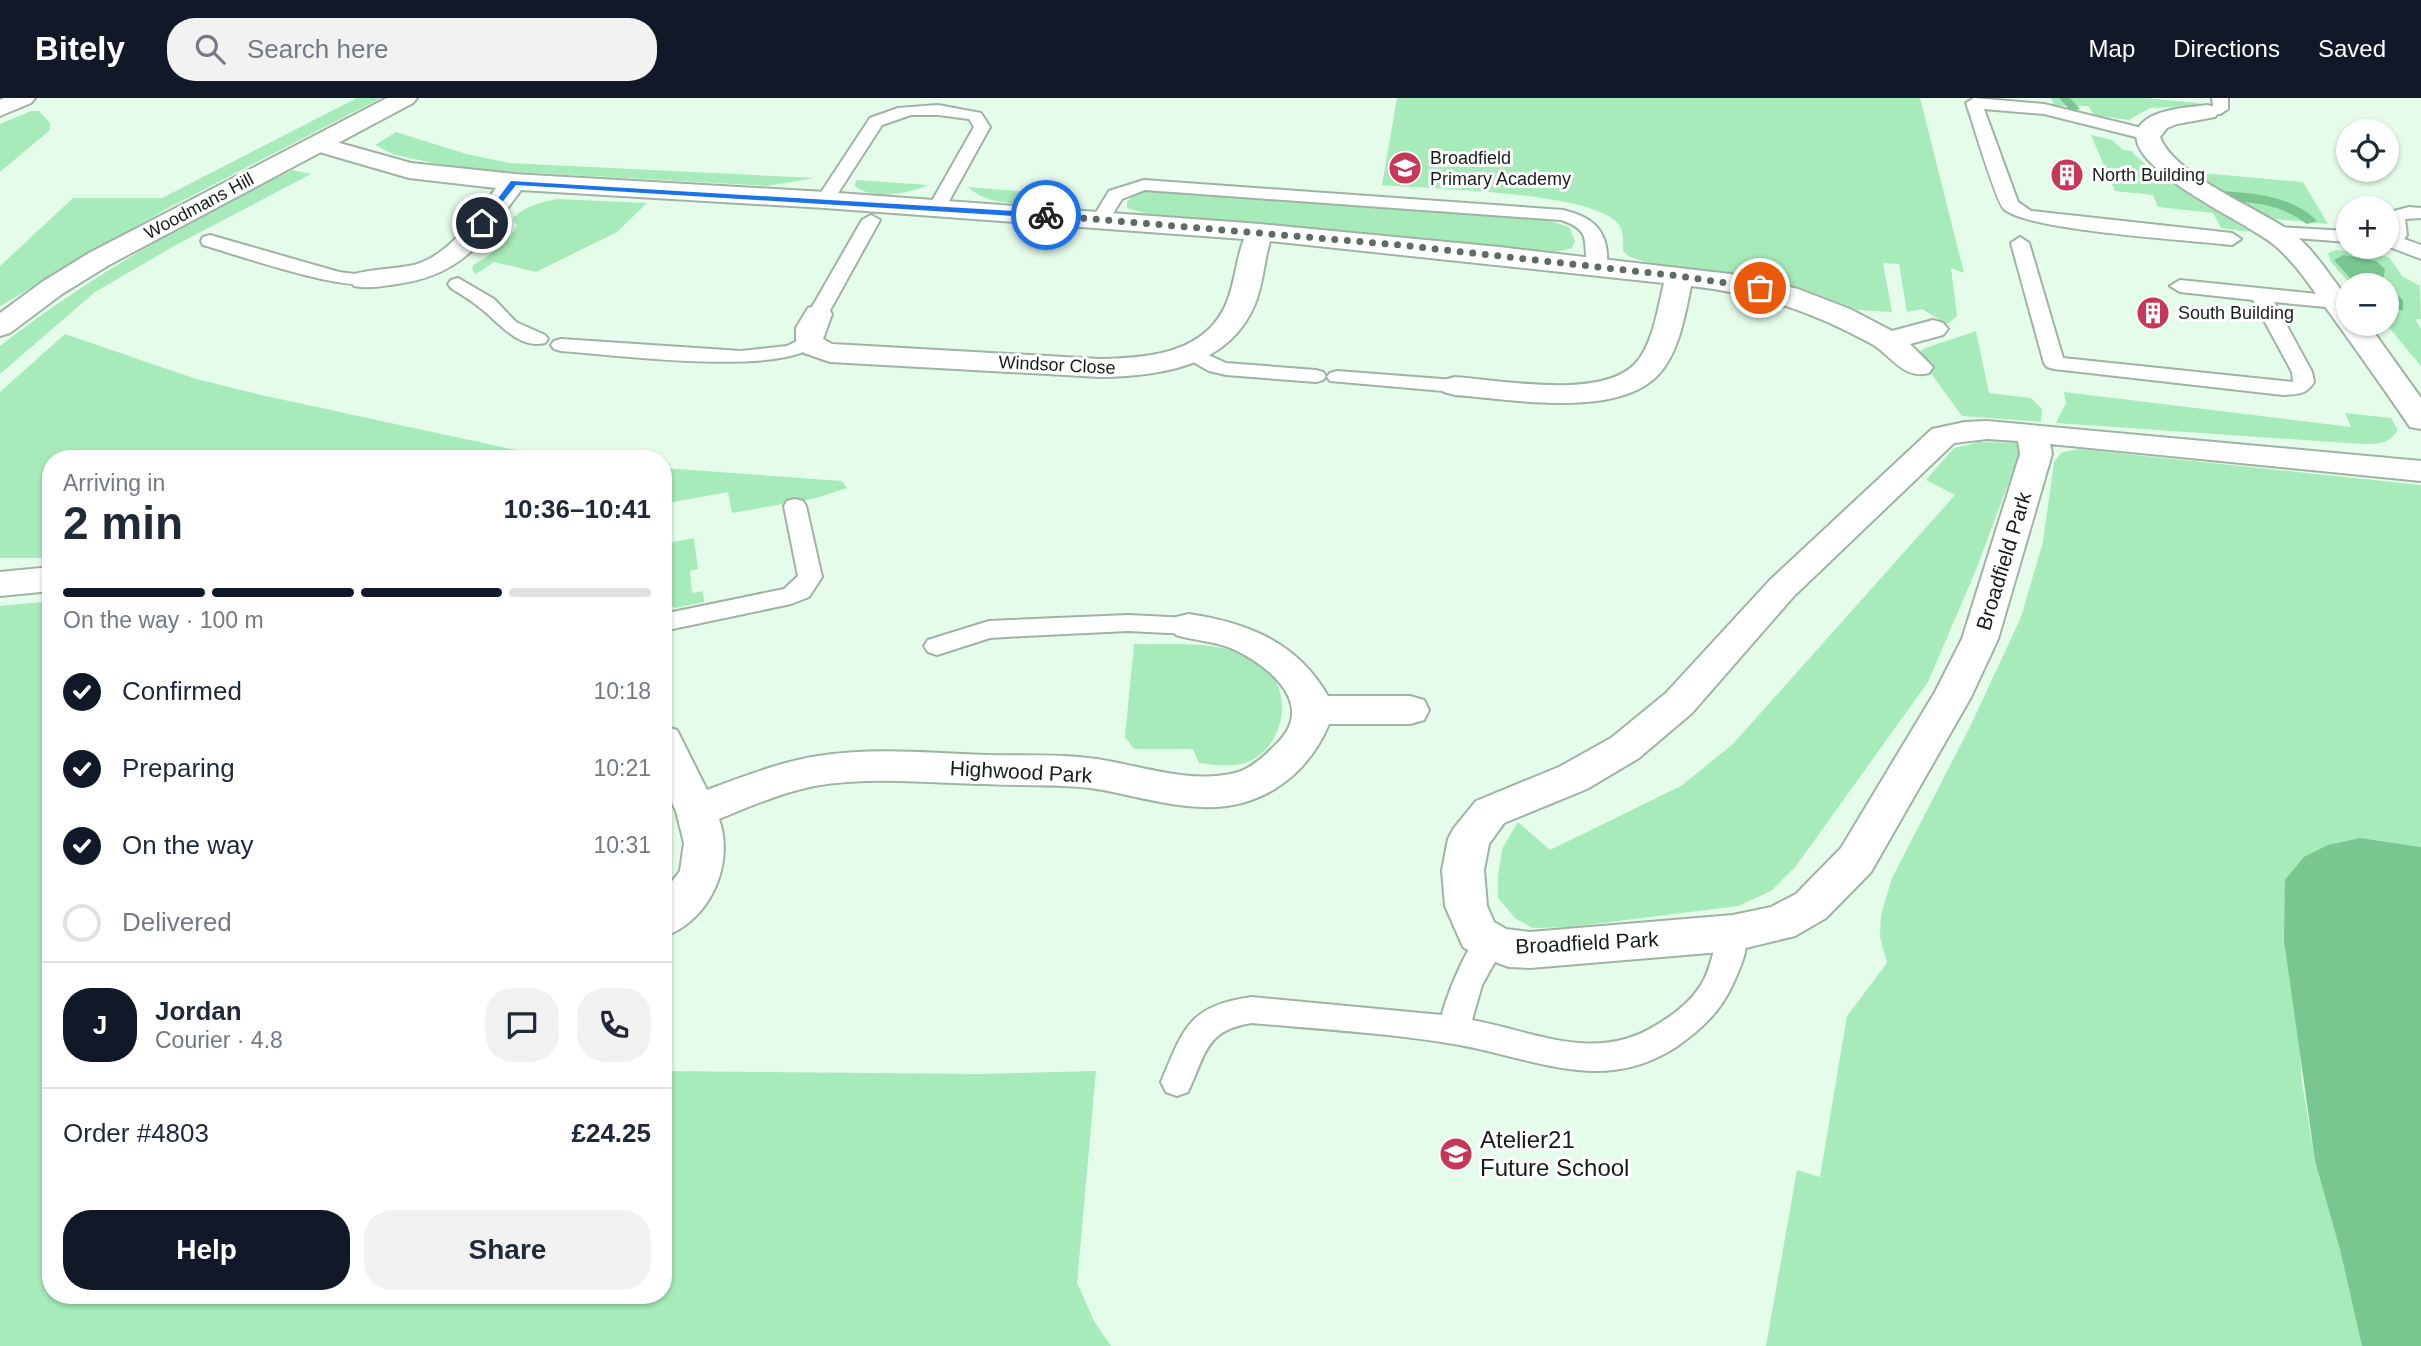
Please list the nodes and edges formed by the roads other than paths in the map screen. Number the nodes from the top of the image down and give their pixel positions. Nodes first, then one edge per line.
1 (23, 98) edge
2 (405, 98) edge
3 (1973, 101) edge
4 (2214, 105) edge
5 (0, 109) edge
6 (2148, 135) junction
7 (318, 144) junction
8 (514, 182) junction
9 (825, 200) junction
10 (937, 208) junction
11 (2421, 213) edge
12 (2399, 216) edge
13 (1101, 219) junction
14 (871, 220) dead end
15 (1260, 232) junction
16 (2274, 232) junction
17 (2336, 236) edge
18 (2232, 239) dead end
19 (210, 242) dead end
20 (2020, 243) dead end
21 (2399, 244) edge
22 (2421, 253) edge
23 (1598, 266) junction
24 (428, 270) junction
25 (1679, 276) junction
26 (364, 280) joint
27 (458, 284) joint
28 (2180, 286) dead end
29 (2260, 295) junction
30 (2336, 302) edge
31 (818, 313) joint
32 (2336, 313) edge
33 (0, 327) edge
34 (1933, 329) dead end
35 (2361, 336) edge
36 (538, 339) dead end
37 (808, 341) junction
38 (1889, 341) junction
39 (561, 345) dead end
40 (1193, 354) junction
41 (1918, 368) dead end
42 (1455, 386) joint
43 (2421, 420) edge
44 (2032, 433) junction
45 (2421, 471) edge
46 (795, 506) dead end
47 (42, 580) edge
48 (0, 584) edge
49 (672, 621) edge
50 (1189, 626) joint
51 (937, 646) dead end
52 (1312, 710) junction
53 (1410, 710) dead end
54 (672, 759) edge
55 (696, 811) junction
56 (672, 910) edge
57 (1733, 933) junction
58 (1491, 942) junction
59 (1455, 1030) junction
60 (1177, 1082) dead end

1 - 5 street
2 - 7 street, Woodmans Hill
3 - 6 lane
3 - 18 lane
4 - 6 street
6 - 16 street
7 - 8 street
7 - 33 street, Woodmans Hill
8 - 9 street
8 - 24 street
9 - 10 street
9 - 10 lane
10 - 13 street
11 - 12 lane
13 - 15 street
13 - 23 lane
14 - 31 lane
15 - 23 street
15 - 40 street, Windsor Close
16 - 17 lane
16 - 30 street
19 - 26 lane
20 - 29 lane
21 - 22 lane
23 - 25 street
24 - 26 street
24 - 27 street
25 - 38 street
25 - 42 street
27 - 36 lane
28 - 29 lane
29 - 32 lane
31 - 37 street
34 - 38 street
35 - 43 street
37 - 39 lane
37 - 40 street, Windsor Close
38 - 41 street
40 - 42 lane
44 - 45 street, Broadfield Park
44 - 57 street, Broadfield Park
44 - 58 street, Broadfield Park
46 - 49 lane
47 - 48 street
50 - 51 lane
50 - 52 street
52 - 53 street
52 - 55 street, Highwood Park
54 - 55 street
55 - 56 street
57 - 58 street, Broadfield Park
57 - 59 lane
58 - 59 lane
59 - 60 lane

